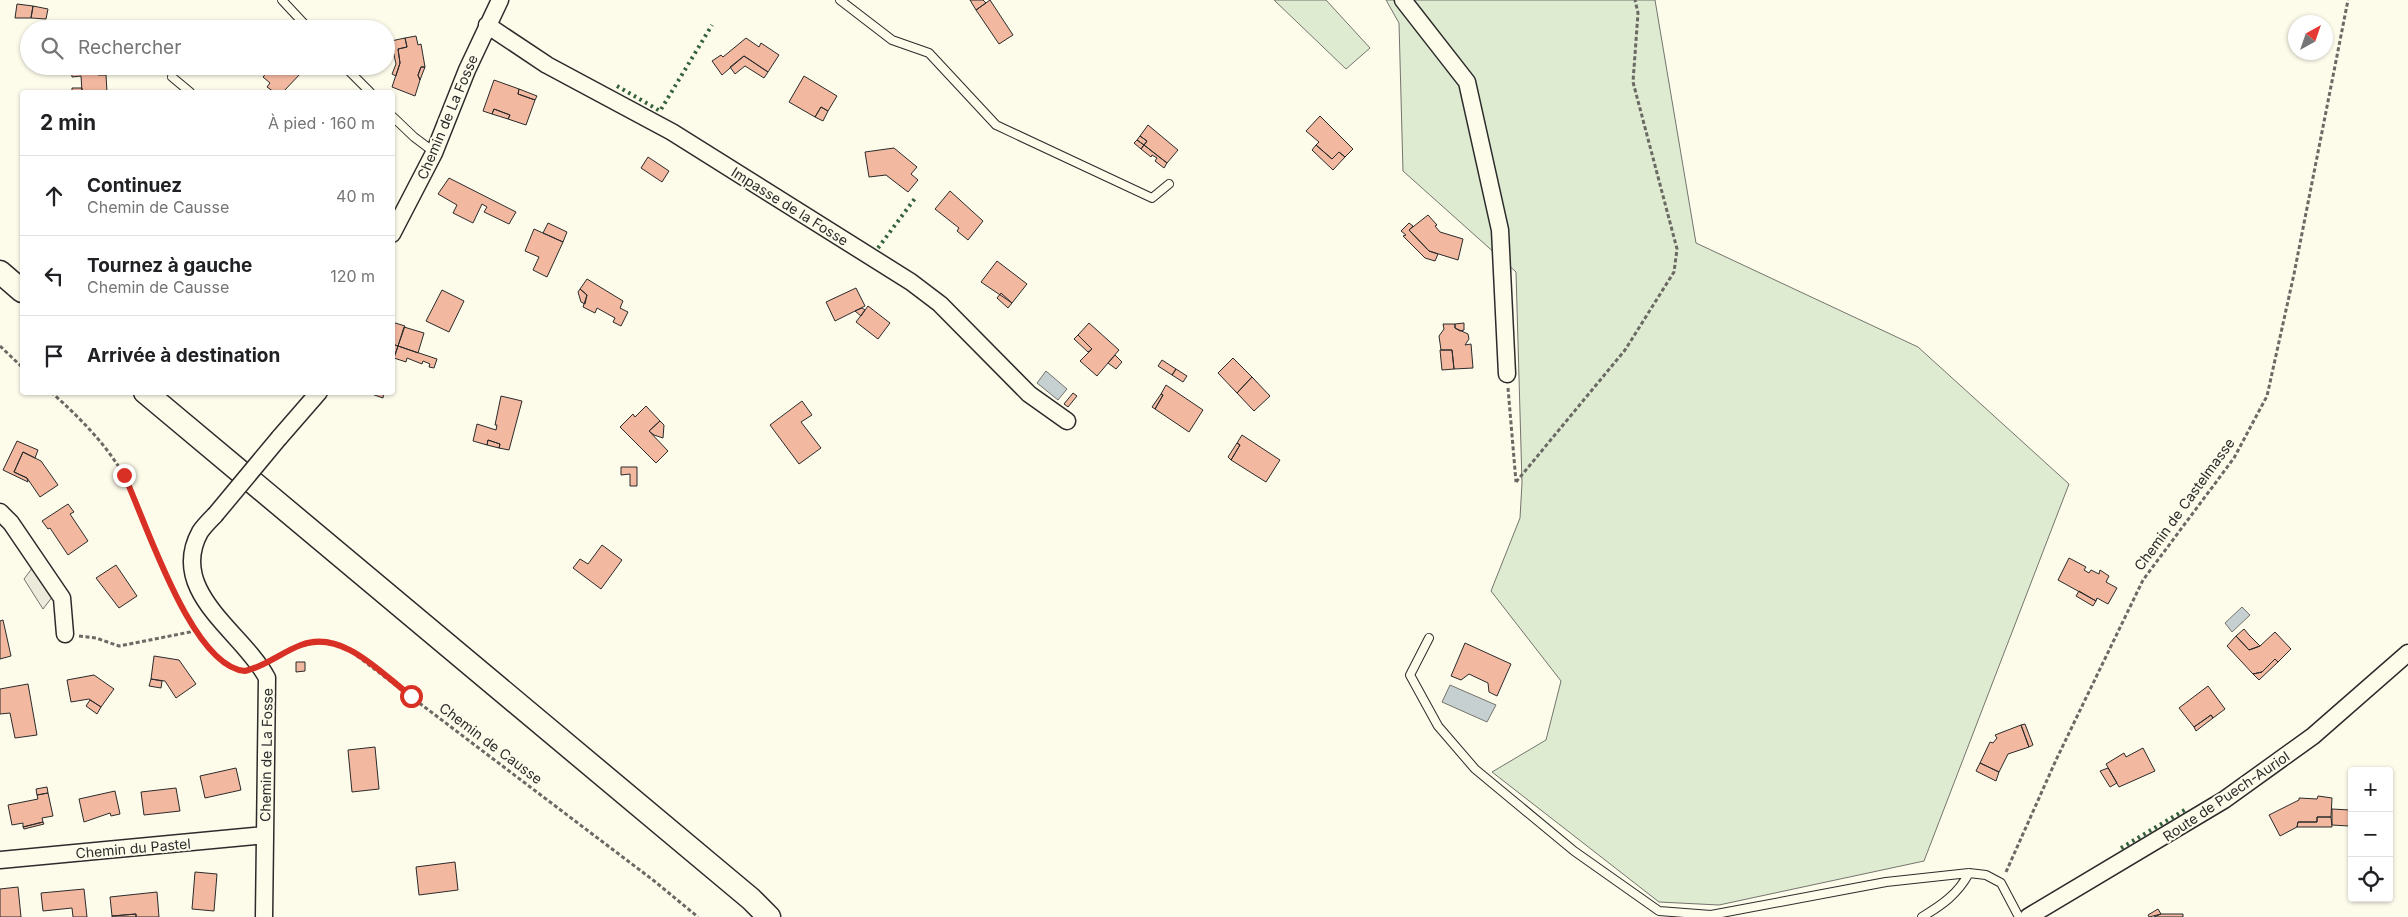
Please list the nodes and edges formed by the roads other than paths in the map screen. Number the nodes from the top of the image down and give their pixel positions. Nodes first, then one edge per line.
1 (282, 0) edge
2 (500, 0) edge
3 (840, 0) edge
4 (1403, 0) edge
5 (301, 20) edge
6 (488, 25) junction
7 (353, 75) edge
8 (172, 77) dead end
9 (188, 90) edge
10 (368, 90) edge
11 (395, 119) edge
12 (434, 153) junction
13 (1169, 184) dead end
14 (395, 228) edge
15 (0, 272) edge
16 (20, 289) edge
17 (1506, 374) road end
18 (149, 395) edge
19 (315, 395) edge
20 (1067, 421) dead end
21 (0, 512) edge
22 (65, 634) road end
23 (1429, 638) dead end
24 (2408, 653) edge
25 (265, 835) junction
26 (0, 860) edge
27 (1969, 873) junction
28 (264, 917) edge
29 (769, 917) edge
30 (1922, 917) edge
31 (2019, 917) edge
32 (2028, 917) edge

1 - 5 lane
2 - 6 street, Chemin de La Fosse
3 - 13 lane
4 - 17 street
6 - 12 street, Chemin de La Fosse
6 - 20 street, Impasse de la Fosse
7 - 10 lane
8 - 9 lane
11 - 12 lane
12 - 14 street, Chemin de La Fosse
15 - 16 main road
18 - 29 main road
19 - 25 street, Chemin de La Fosse, bridge
21 - 22 street
23 - 27 lane
24 - 32 street, Route de Puech-Auriol
25 - 26 street, Chemin du Pastel
25 - 28 street, Chemin de La Fosse
27 - 30 lane
27 - 31 lane

